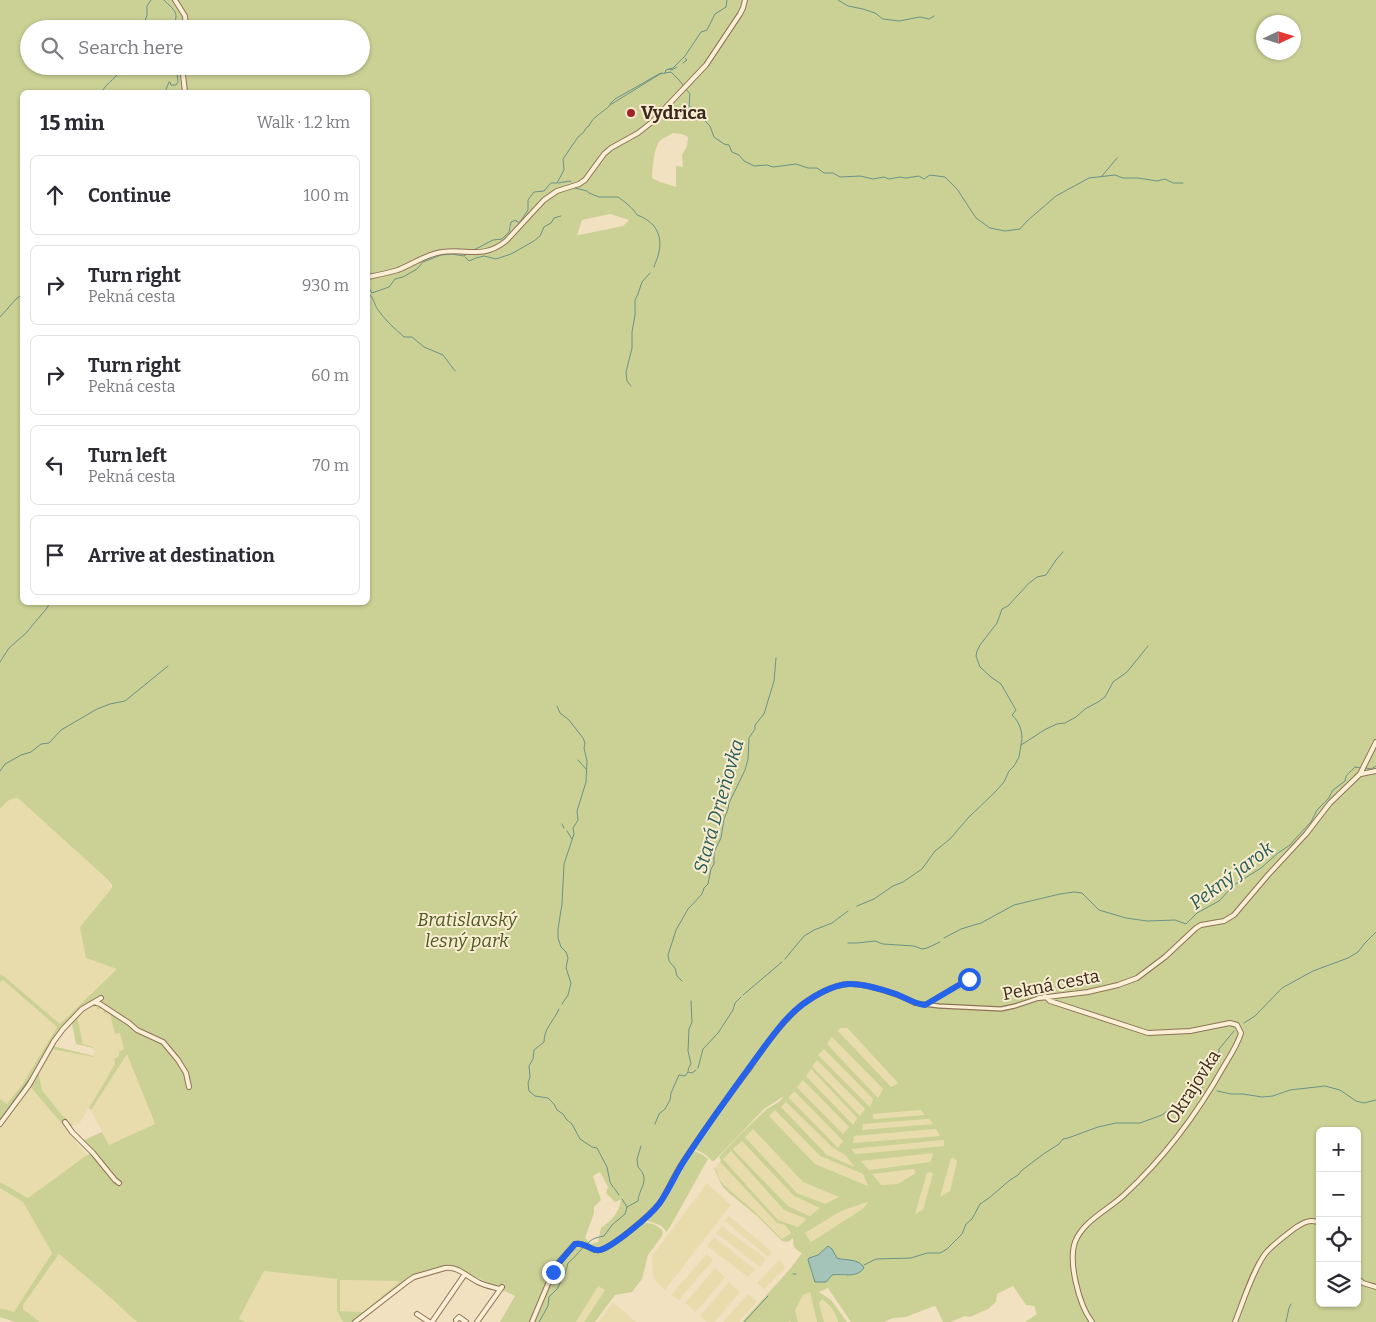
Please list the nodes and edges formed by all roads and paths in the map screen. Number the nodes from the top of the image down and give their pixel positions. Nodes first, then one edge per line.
1 (175, 0) edge
2 (745, 0) edge
3 (185, 20) edge
4 (183, 75) edge
5 (185, 90) edge
6 (370, 276) edge
7 (1376, 742) edge
8 (1376, 771) edge
9 (1360, 774) junction
10 (969, 979) dead end
11 (1045, 996) junction
12 (100, 998) dead end
13 (1040, 998) joint
14 (94, 1002) junction
15 (915, 1003) joint
16 (925, 1005) junction
17 (189, 1087) dead end
18 (64, 1122) dead end
19 (0, 1124) edge
20 (119, 1183) dead end
21 (1316, 1221) edge
22 (465, 1274) junction
23 (1361, 1281) edge
24 (1376, 1287) edge
25 (417, 1314) dead end
26 (456, 1320) dead end
27 (356, 1322) edge
28 (431, 1322) edge
29 (466, 1322) edge
30 (478, 1322) edge
31 (532, 1322) edge
32 (1092, 1322) edge
33 (1235, 1322) edge

1 - 3 street
2 - 6 street
4 - 5 street
7 - 9 street, Pekná cesta
8 - 9 street
9 - 11 street, Pekná cesta
10 - 16 street
11 - 13 street, Pekná cesta
11 - 32 street, Okrajovka
12 - 14 street
13 - 16 street, Pekná cesta
14 - 17 street
14 - 19 street
15 - 16 street, Pekná cesta
15 - 31 street, Pekná cesta
18 - 20 street
21 - 33 street
22 - 27 street
22 - 28 street
22 - 30 street
23 - 24 street
25 - 28 street
26 - 29 street

